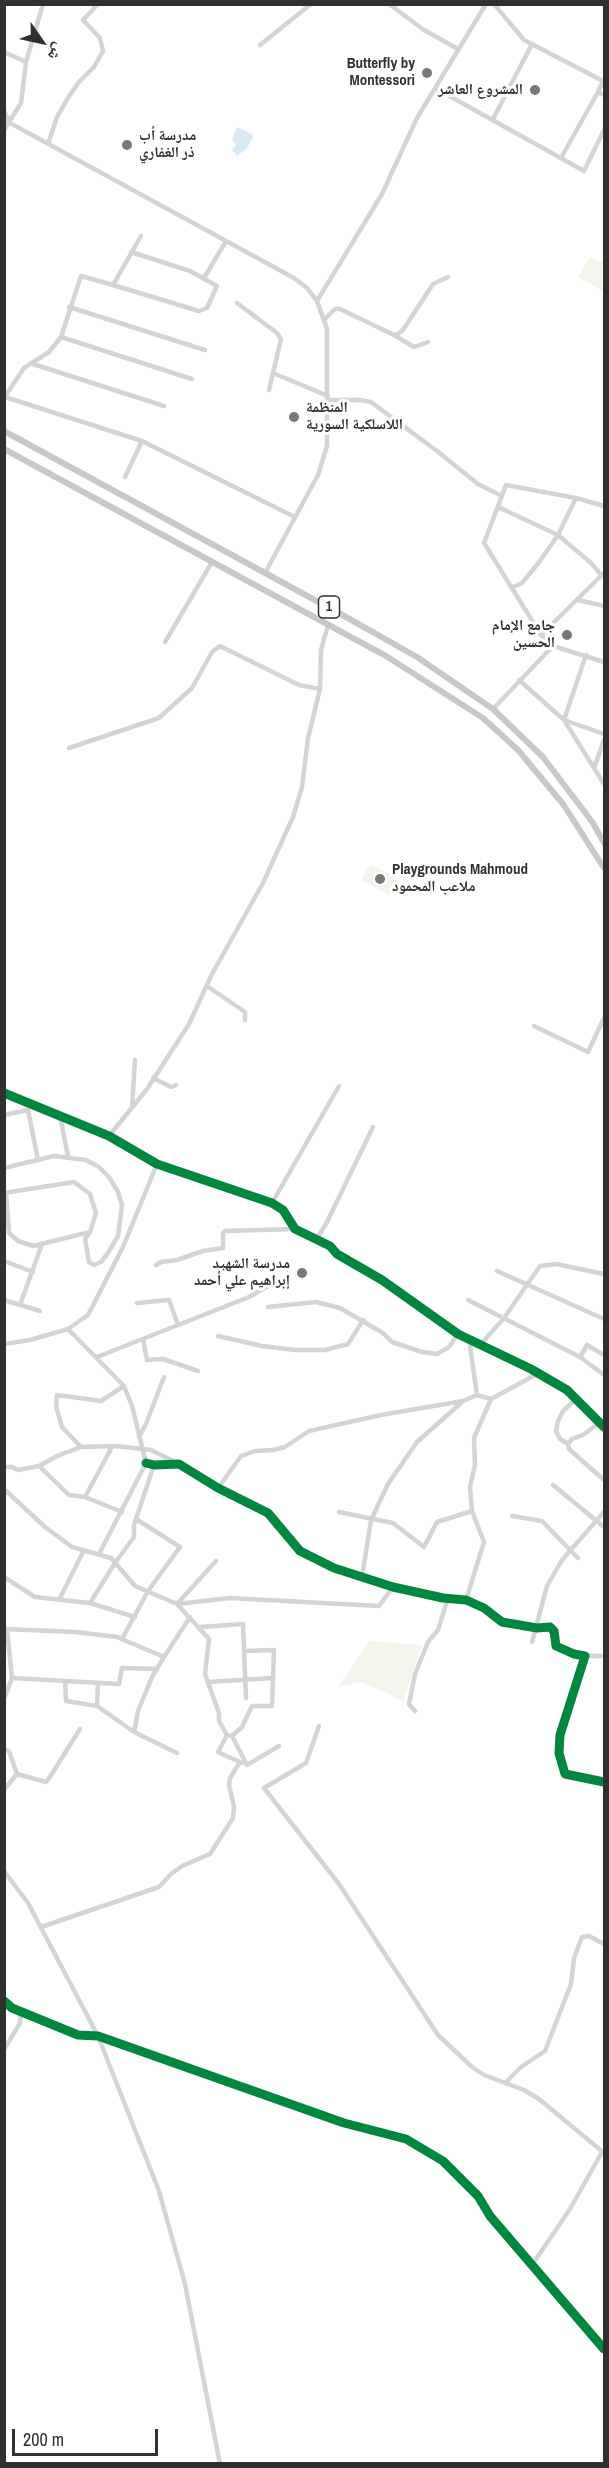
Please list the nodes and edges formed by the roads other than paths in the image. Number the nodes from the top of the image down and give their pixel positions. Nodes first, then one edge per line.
1 (43, 4) edge
2 (98, 4) edge
3 (311, 4) edge
4 (389, 4) edge
5 (486, 4) edge
6 (494, 4) edge
7 (532, 44) junction
8 (261, 45) dead end
9 (458, 49) junction
10 (4, 52) edge
11 (26, 62) junction
12 (604, 82) edge
13 (435, 88) junction
14 (598, 92) junction
15 (604, 94) edge
16 (4, 111) edge
17 (493, 119) junction
18 (10, 123) junction
19 (4, 130) edge
20 (604, 130) edge
21 (48, 144) junction
22 (561, 158) junction
23 (141, 236) dead end
24 (226, 241) junction
25 (130, 252) junction
26 (448, 277) dead end
27 (204, 278) junction
28 (113, 285) junction
29 (317, 301) junction
30 (237, 303) dead end
31 (69, 307) junction
32 (325, 319) junction
33 (394, 335) junction
34 (61, 337) junction
35 (428, 342) dead end
36 (206, 350) dead end
37 (33, 364) junction
38 (273, 373) junction
39 (192, 379) dead end
40 (269, 390) dead end
41 (5, 398) edge
42 (328, 398) junction
43 (164, 406) dead end
44 (4, 431) edge
45 (142, 441) junction
46 (4, 449) edge
47 (124, 477) dead end
48 (502, 496) junction
49 (576, 498) junction
50 (604, 506) edge
51 (498, 507) junction
52 (296, 517) junction
53 (558, 535) junction
54 (212, 562) junction
55 (265, 573) junction
56 (603, 575) edge
57 (513, 587) junction
58 (578, 600) junction
59 (604, 606) edge
60 (328, 625) junction
61 (541, 635) junction
62 (165, 642) dead end
63 (394, 644) junction
64 (553, 646) junction
65 (586, 655) junction
66 (386, 656) junction
67 (604, 662) edge
68 (519, 680) junction
69 (320, 689) junction
70 (493, 709) junction
71 (564, 720) junction
72 (604, 734) edge
73 (604, 740) edge
74 (69, 748) dead end
75 (596, 771) junction
76 (604, 774) edge
77 (604, 784) edge
78 (604, 843) edge
79 (602, 857) edge
80 (604, 868) edge
81 (207, 986) junction
82 (604, 1018) edge
83 (245, 1020) dead end
84 (534, 1026) dead end
85 (135, 1060) dead end
86 (153, 1078) junction
87 (176, 1085) dead end
88 (339, 1086) dead end
89 (4, 1093) edge
90 (39, 1107) junction
91 (132, 1107) junction
92 (28, 1110) junction
93 (4, 1115) edge
94 (60, 1116) junction
95 (373, 1127) dead end
96 (109, 1136) junction
97 (68, 1156) junction
98 (38, 1160) junction
99 (157, 1164) junction
100 (4, 1168) edge
101 (5, 1193) edge
102 (272, 1203) junction
103 (295, 1229) junction
104 (90, 1232) junction
105 (316, 1240) junction
106 (42, 1244) junction
107 (4, 1261) edge
108 (156, 1265) dead end
109 (497, 1270) dead end
110 (33, 1272) junction
111 (604, 1274) edge
112 (272, 1284) dead end
113 (526, 1284) junction
114 (4, 1300) edge
115 (468, 1300) dead end
116 (137, 1303) dead end
117 (20, 1305) junction
118 (268, 1308) dead end
119 (40, 1311) dead end
120 (504, 1318) junction
121 (604, 1319) edge
122 (363, 1320) junction
123 (178, 1325) junction
124 (68, 1329) junction
125 (458, 1334) junction
126 (218, 1336) dead end
127 (143, 1339) junction
128 (469, 1339) junction
129 (4, 1344) edge
130 (480, 1345) junction
131 (604, 1355) edge
132 (97, 1357) junction
133 (580, 1357) junction
134 (198, 1371) dead end
135 (539, 1373) junction
136 (604, 1375) edge
137 (164, 1377) dead end
138 (124, 1386) junction
139 (477, 1395) junction
140 (491, 1399) junction
141 (576, 1399) junction
142 (463, 1401) junction
143 (599, 1423) junction
144 (604, 1427) edge
145 (139, 1437) junction
146 (568, 1444) junction
147 (81, 1447) junction
148 (112, 1447) junction
149 (143, 1449) junction
150 (146, 1463) junction
151 (179, 1464) junction
152 (39, 1466) junction
153 (154, 1466) junction
154 (4, 1467) edge
155 (604, 1480) edge
156 (553, 1485) dead end
157 (218, 1488) junction
158 (4, 1489) edge
159 (85, 1497) junction
160 (472, 1511) junction
161 (122, 1512) junction
162 (339, 1512) dead end
163 (604, 1512) edge
164 (512, 1516) dead end
165 (136, 1519) junction
166 (371, 1520) junction
167 (598, 1521) junction
168 (604, 1527) edge
169 (84, 1550) junction
170 (571, 1550) junction
171 (99, 1554) junction
172 (578, 1558) dead end
173 (216, 1561) dead end
174 (115, 1563) junction
175 (4, 1577) edge
176 (362, 1577) junction
177 (393, 1587) junction
178 (148, 1591) junction
179 (448, 1598) junction
180 (59, 1600) junction
181 (466, 1600) junction
182 (90, 1603) junction
183 (177, 1604) junction
184 (135, 1617) junction
185 (190, 1617) junction
186 (200, 1627) junction
187 (537, 1628) junction
188 (6, 1629) edge
189 (122, 1639) junction
190 (532, 1642) dead end
191 (246, 1651) junction
192 (585, 1656) junction
193 (604, 1656) edge
194 (164, 1657) junction
195 (157, 1669) junction
196 (12, 1678) junction
197 (272, 1678) junction
198 (246, 1679) junction
199 (65, 1681) junction
200 (208, 1682) junction
201 (98, 1683) junction
202 (246, 1698) dead end
203 (4, 1700) edge
204 (97, 1706) junction
205 (415, 1711) dead end
206 (319, 1726) dead end
207 (80, 1729) dead end
208 (134, 1732) junction
209 (230, 1736) junction
210 (279, 1746) dead end
211 (4, 1749) edge
212 (177, 1753) dead end
213 (240, 1762) junction
214 (247, 1765) junction
215 (17, 1774) junction
216 (604, 1782) edge
217 (4, 1790) edge
218 (4, 1871) edge
219 (41, 1927) junction
220 (604, 1944) edge
221 (4, 2001) edge
222 (21, 2010) junction
223 (98, 2036) junction
224 (5, 2048) edge
225 (505, 2083) junction
226 (603, 2153) edge
227 (532, 2265) junction
228 (604, 2349) edge
229 (219, 2463) edge

1 - 11 street
2 - 21 street
3 - 8 street
4 - 9 street
5 - 9 street
6 - 7 street
7 - 12 street
7 - 17 street
9 - 13 street
10 - 11 street
11 - 18 street
12 - 14 street
13 - 17 street
13 - 29 street
14 - 15 street
14 - 22 street
16 - 18 street
17 - 22 street
18 - 19 street
18 - 21 street
20 - 22 street
21 - 24 street
23 - 25 street
24 - 27 street
24 - 29 street
25 - 27 street
25 - 28 street
26 - 33 street
27 - 28 street
28 - 31 street
29 - 32 street
30 - 38 street
31 - 34 street
31 - 36 street
32 - 33 street
32 - 42 street
33 - 35 street
34 - 37 street
34 - 39 street
37 - 41 street
37 - 43 street
38 - 40 street
38 - 42 street
41 - 45 street
42 - 48 street
42 - 52 street
44 - 55 main road, 1
45 - 47 street
45 - 52 street
46 - 54 main road, 1
48 - 49 street
48 - 51 street
49 - 50 street
49 - 53 street
51 - 53 street
51 - 57 street
52 - 55 street
53 - 56 street
53 - 57 street
54 - 60 main road, 1
54 - 62 street
55 - 63 main road, 1
56 - 58 street
57 - 61 street
58 - 59 street
58 - 61 street
60 - 66 main road, 1
60 - 69 street
61 - 64 street
63 - 66 main road
63 - 70 main road, 1
64 - 65 street
64 - 68 street
65 - 67 street
65 - 71 street
66 - 79 main road, 1
68 - 70 street
68 - 71 street
69 - 74 street
69 - 81 street
70 - 78 main road, 1
71 - 72 street
71 - 75 street
73 - 75 street
75 - 76 street
75 - 77 street
79 - 80 main road, 1
81 - 83 street
81 - 86 street
82 - 84 street
85 - 91 street
86 - 87 street
86 - 91 street
88 - 102 street
89 - 90 street
90 - 92 street
90 - 94 street
91 - 96 street
92 - 93 street
92 - 98 street
94 - 96 street
94 - 97 street
95 - 105 street
96 - 99 street
97 - 98 street
97 - 104 street
98 - 100 street
99 - 102 street
99 - 124 street
101 - 104 street
101 - 106 street
102 - 103 street
103 - 105 street
103 - 108 street
104 - 106 street
105 - 125 street
106 - 110 street
107 - 110 street
109 - 113 street
110 - 117 street
111 - 113 street
112 - 123 street
113 - 120 street
113 - 121 street
114 - 117 street
115 - 120 street
116 - 123 street
117 - 119 street
118 - 122 street
120 - 130 street
120 - 133 street
122 - 125 street
122 - 126 street
123 - 127 street
124 - 129 street
124 - 132 street
125 - 128 street
127 - 132 street
127 - 134 street
128 - 130 street
128 - 139 street
130 - 135 street
131 - 133 street
132 - 138 street
133 - 136 street
135 - 140 street
135 - 141 street
137 - 145 street
138 - 145 street
138 - 147 street
139 - 140 street
139 - 142 street
140 - 160 street
141 - 143 street
141 - 146 street
142 - 157 street
142 - 166 street
143 - 144 street
143 - 146 street
145 - 149 street
146 - 155 street
147 - 148 street
147 - 152 street
148 - 149 street
148 - 159 street
149 - 150 street
149 - 151 street
150 - 153 street
150 - 161 street
151 - 153 street
151 - 157 street
152 - 154 street
152 - 159 street
153 - 165 street
156 - 167 street
157 - 176 street
158 - 169 street
159 - 161 street
160 - 166 street
160 - 181 street
161 - 171 street
162 - 166 street
163 - 167 street
164 - 170 street
165 - 174 street
165 - 178 street
166 - 176 street
167 - 168 street
167 - 170 street
169 - 171 street
169 - 180 street
170 - 172 street
170 - 187 street
171 - 174 street
173 - 183 street
174 - 178 street
174 - 182 street
175 - 180 street
176 - 177 street
177 - 179 street
177 - 183 street
178 - 183 street
178 - 184 street
179 - 181 street
179 - 205 street
180 - 182 street
181 - 187 street
182 - 184 street
183 - 185 street
184 - 189 street
185 - 186 street
185 - 194 street
186 - 191 street
186 - 200 street
187 - 190 street
187 - 192 street
188 - 189 street
188 - 196 street
189 - 194 street
191 - 197 street
191 - 198 street
192 - 193 street
192 - 216 street
194 - 195 street
195 - 201 street
195 - 208 street
196 - 199 street
196 - 203 street
197 - 198 street
197 - 209 street
198 - 200 street
198 - 202 street
199 - 201 street
199 - 204 street
200 - 209 street
201 - 204 street
204 - 208 street
206 - 225 street
207 - 215 street
208 - 212 street
209 - 213 street
209 - 214 street
210 - 214 street
211 - 215 street
213 - 214 street
213 - 219 street
215 - 217 street
218 - 219 street
219 - 223 street
220 - 225 street
221 - 222 street
222 - 223 street
222 - 224 street
223 - 227 street
223 - 229 street
225 - 226 street
226 - 227 street
227 - 228 street

